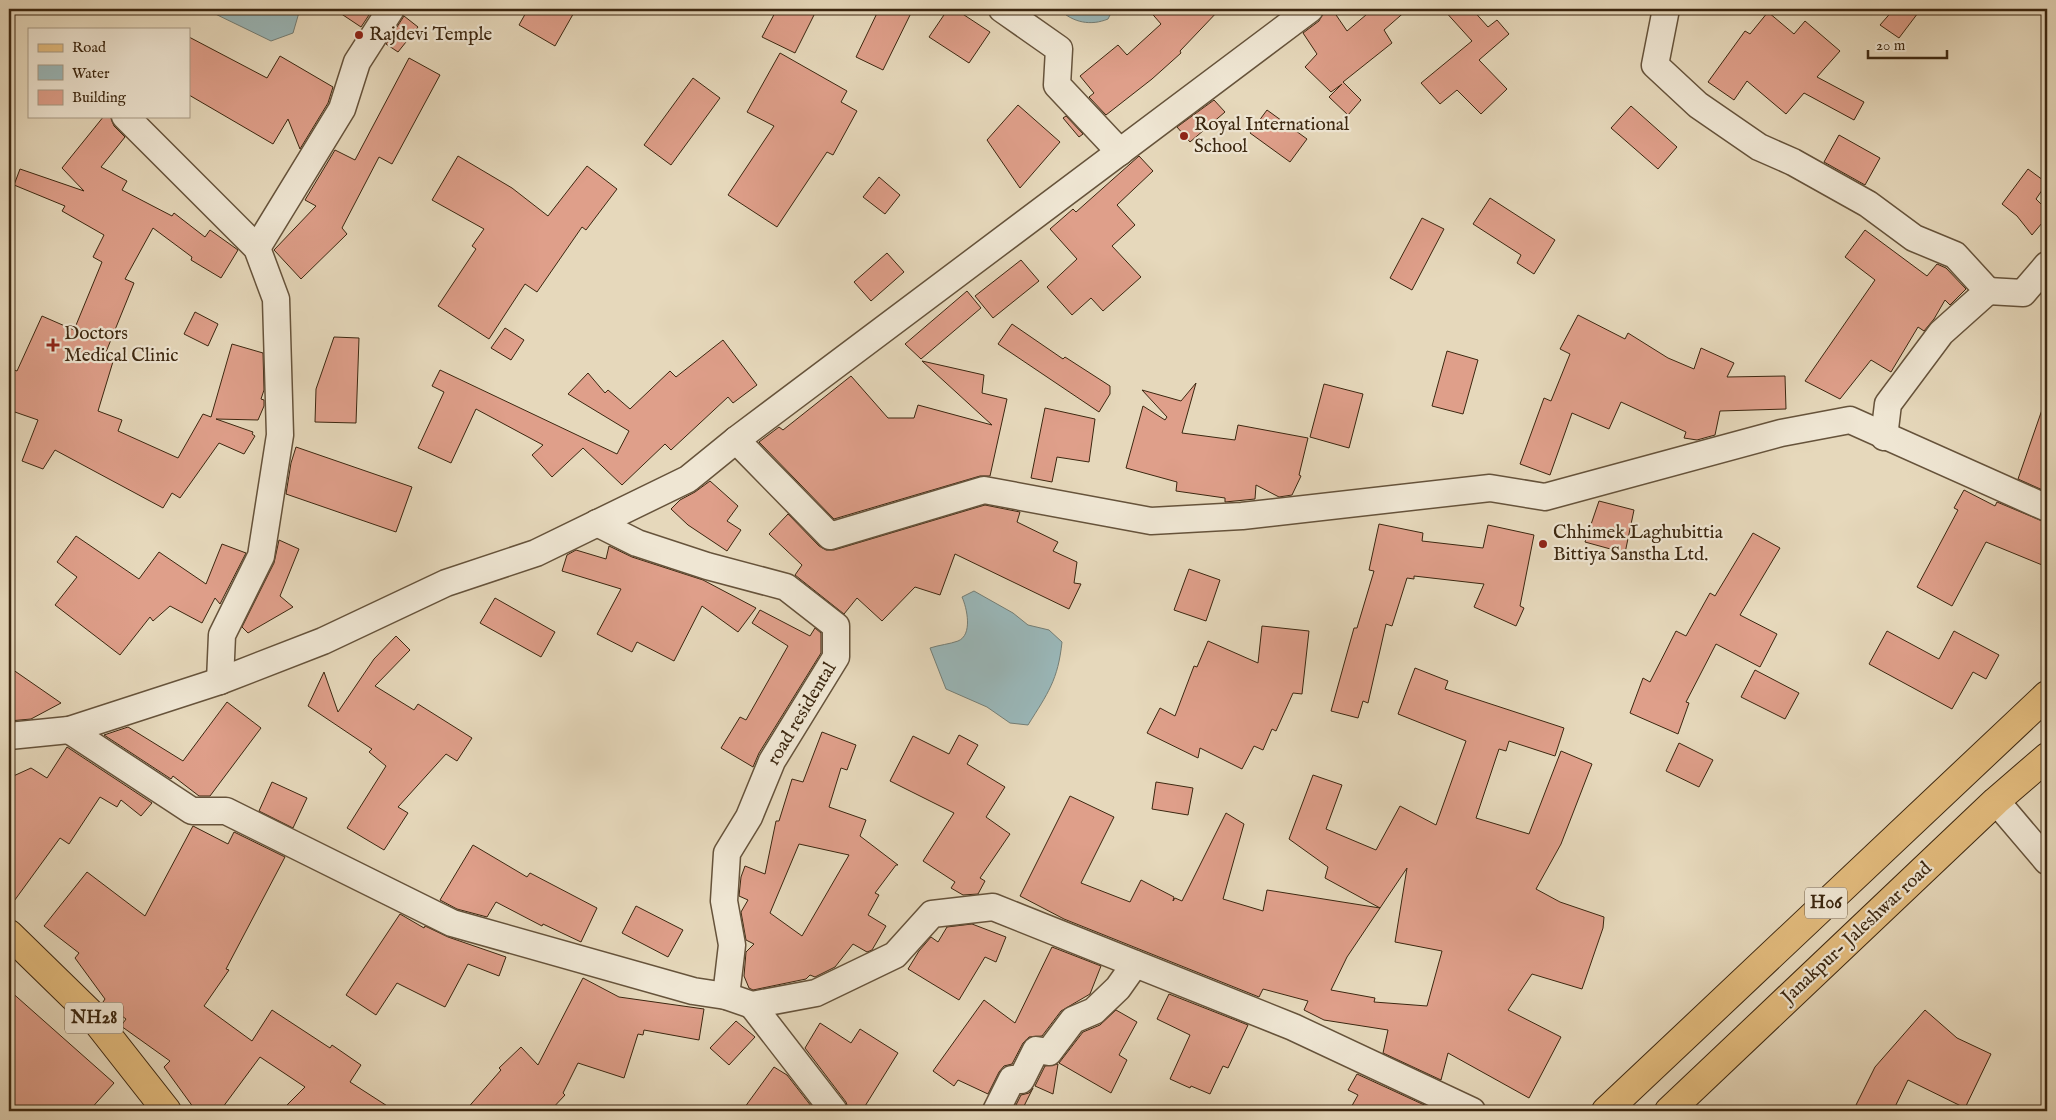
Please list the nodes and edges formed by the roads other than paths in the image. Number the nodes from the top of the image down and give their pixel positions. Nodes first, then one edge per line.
1 (391, 9) edge
2 (1002, 9) edge
3 (1310, 9) edge
4 (1666, 9) edge
5 (127, 118) edge
6 (1120, 152) junction
7 (256, 248) junction
8 (2047, 266) edge
9 (1988, 291) junction
10 (1884, 437) junction
11 (736, 440) junction
12 (2047, 508) edge
13 (597, 523) junction
14 (220, 681) junction
15 (2047, 695) edge
16 (69, 730) junction
17 (9, 736) edge
18 (2047, 757) edge
19 (1996, 801) junction
20 (2047, 860) edge
21 (9, 934) edge
22 (1135, 964) junction
23 (726, 996) junction
24 (752, 1005) junction
25 (167, 1111) edge
26 (834, 1111) edge
27 (996, 1111) edge
28 (1472, 1111) edge
29 (1606, 1111) edge
30 (1669, 1111) edge

1 - 7 street
2 - 6 street
3 - 6 street
4 - 9 street
5 - 7 street
6 - 11 street
7 - 14 street
8 - 9 street
9 - 10 street
10 - 11 street
10 - 12 street
11 - 13 street
13 - 14 street
13 - 23 street, road residental
14 - 16 street
15 - 29 main road, H06
16 - 17 street
16 - 23 street
18 - 19 main road, Janakpur- Jaleshwar road / H06
19 - 20 street
19 - 30 main road, Janakpur- Jaleshwar road / H06
21 - 25 main road, NH28
22 - 24 street
22 - 27 street
22 - 28 street
23 - 24 street
24 - 26 street

